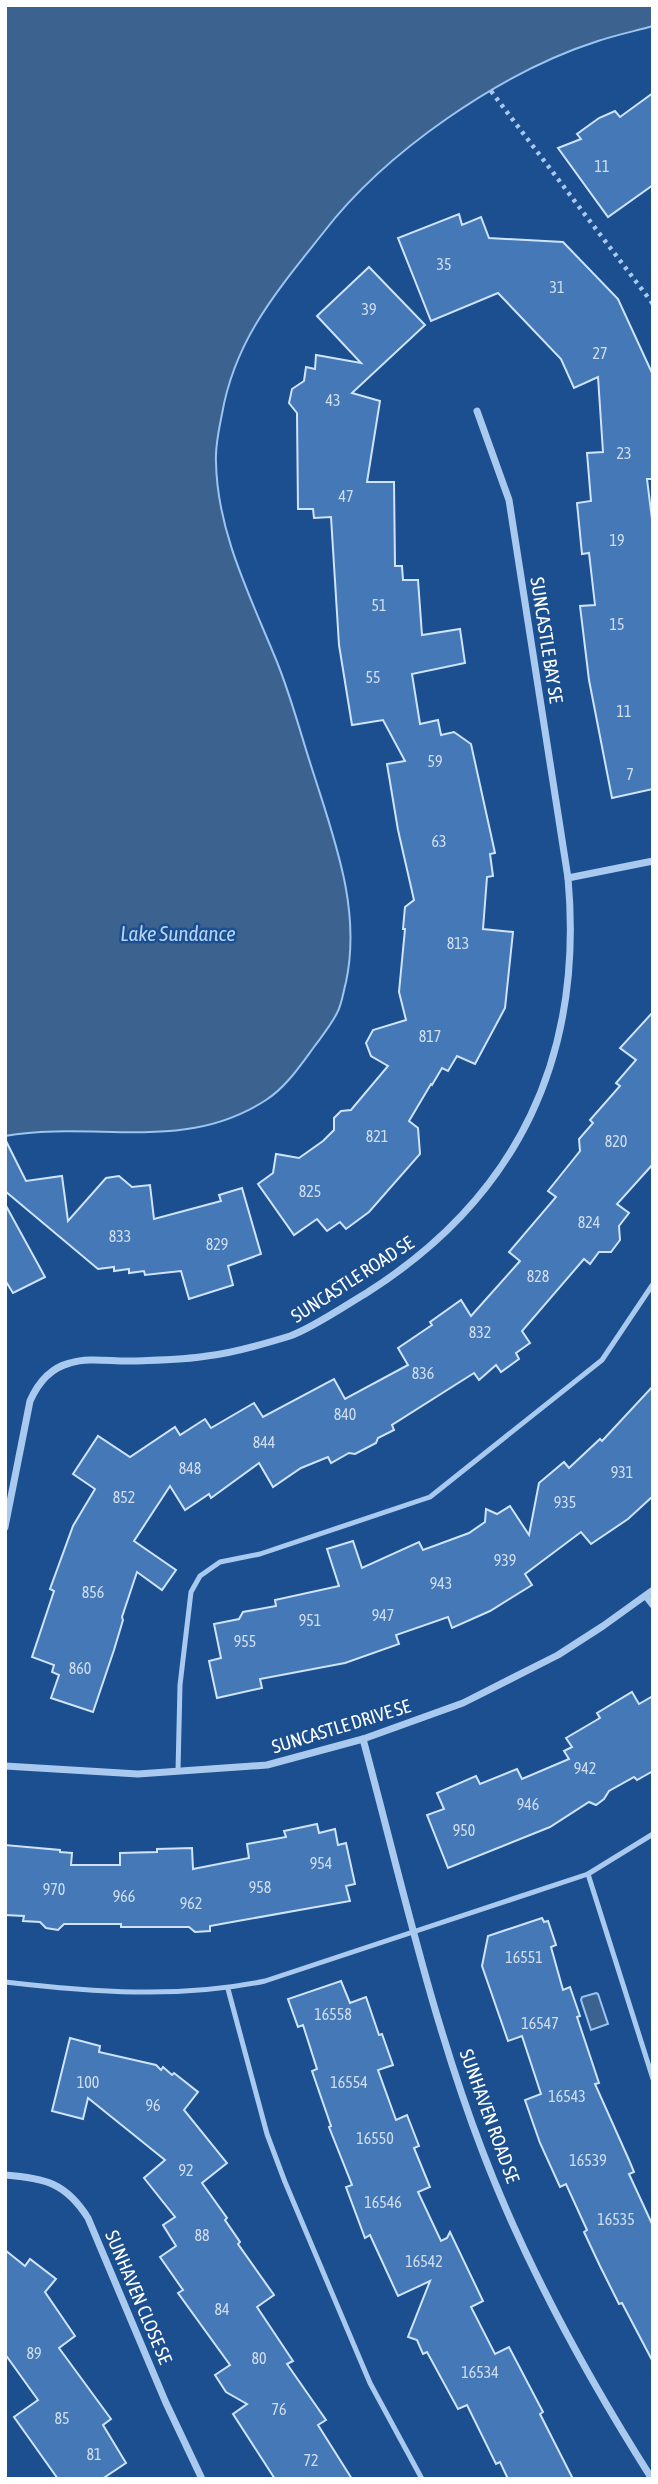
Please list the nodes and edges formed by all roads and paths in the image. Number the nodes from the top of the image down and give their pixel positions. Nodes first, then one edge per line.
1 (491, 91) dead end
2 (653, 304) edge
3 (477, 411) dead end
4 (653, 861) edge
5 (568, 878) junction
6 (653, 1284) edge
7 (5, 1527) edge
8 (650, 1593) edge
9 (653, 1605) edge
10 (362, 1739) junction
11 (5, 1766) edge
12 (178, 1771) junction
13 (653, 1834) edge
14 (589, 1874) junction
15 (414, 1932) junction
16 (5, 1982) edge
17 (228, 1989) junction
18 (653, 2079) edge
19 (5, 2175) edge
20 (202, 2479) edge
21 (422, 2479) edge
22 (652, 2479) edge

1 - 2 path
3 - 5 street, SUNCASTLE BAY SE
4 - 5 street
5 - 7 street, SUNCASTLE ROAD SE
6 - 12 lane
8 - 9 street
8 - 10 street, SUNCASTLE DRIVE SE
10 - 12 street, SUNCASTLE DRIVE SE
10 - 15 street, SUNHAVEN ROAD SE
11 - 12 street, SUNCASTLE DRIVE SE
13 - 14 lane
14 - 15 lane
14 - 18 lane
15 - 17 lane
15 - 22 street, SUNHAVEN ROAD SE
16 - 17 lane
17 - 21 lane
19 - 20 street, SUNHAVEN CLOSE SE

